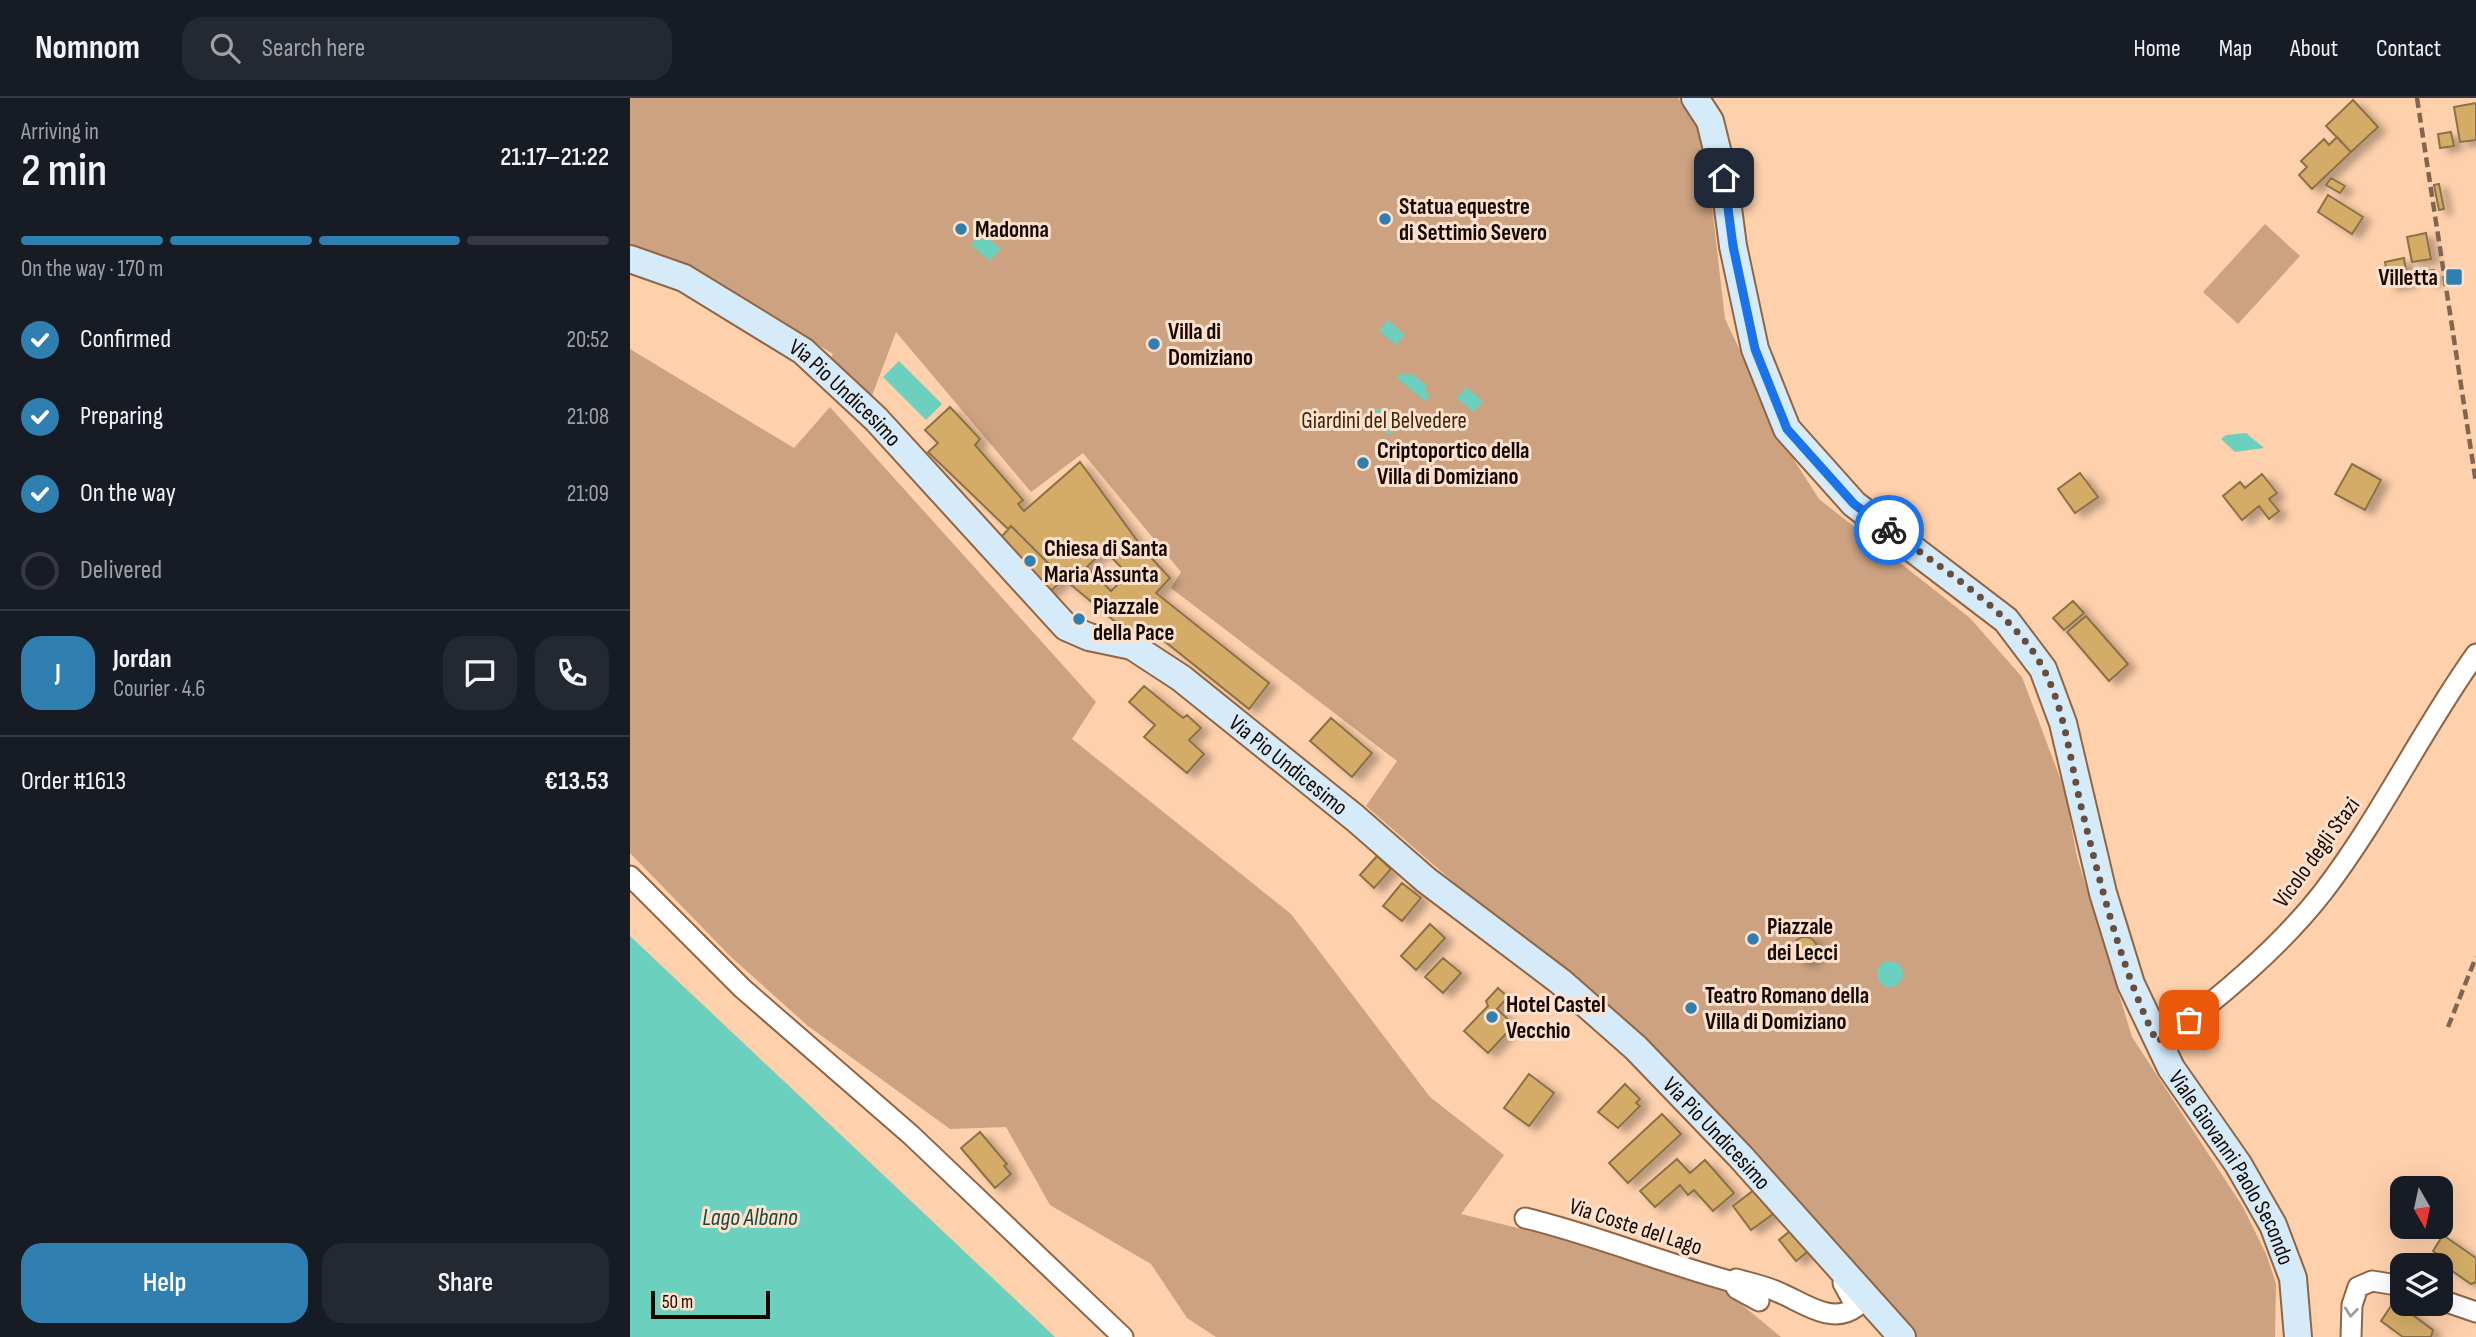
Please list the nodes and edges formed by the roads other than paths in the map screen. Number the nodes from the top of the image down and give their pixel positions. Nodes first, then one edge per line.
1 (1695, 98) edge
2 (630, 259) edge
3 (2476, 655) edge
4 (630, 876) edge
5 (2157, 1042) junction
6 (1525, 1218) dead end
7 (1837, 1266) junction
8 (1733, 1282) junction
9 (2390, 1284) edge
10 (1759, 1301) dead end
11 (2453, 1304) edge
12 (2476, 1312) edge
13 (1123, 1337) edge
14 (1902, 1337) edge
15 (2298, 1337) edge
16 (2351, 1337) edge

1 - 5 street, Viale Giovanni Paolo Secondo
2 - 7 street, Via Pio Undicesimo
3 - 5 street, Vicolo degli Stazi
4 - 13 street
5 - 15 street, Viale Giovanni Paolo Secondo
6 - 8 street, Via Coste del Lago
7 - 8 street, Via Coste del Lago
7 - 14 street, Via Pio Undicesimo
8 - 10 street, Via Coste del Lago
9 -> 16 street
11 - 12 street

